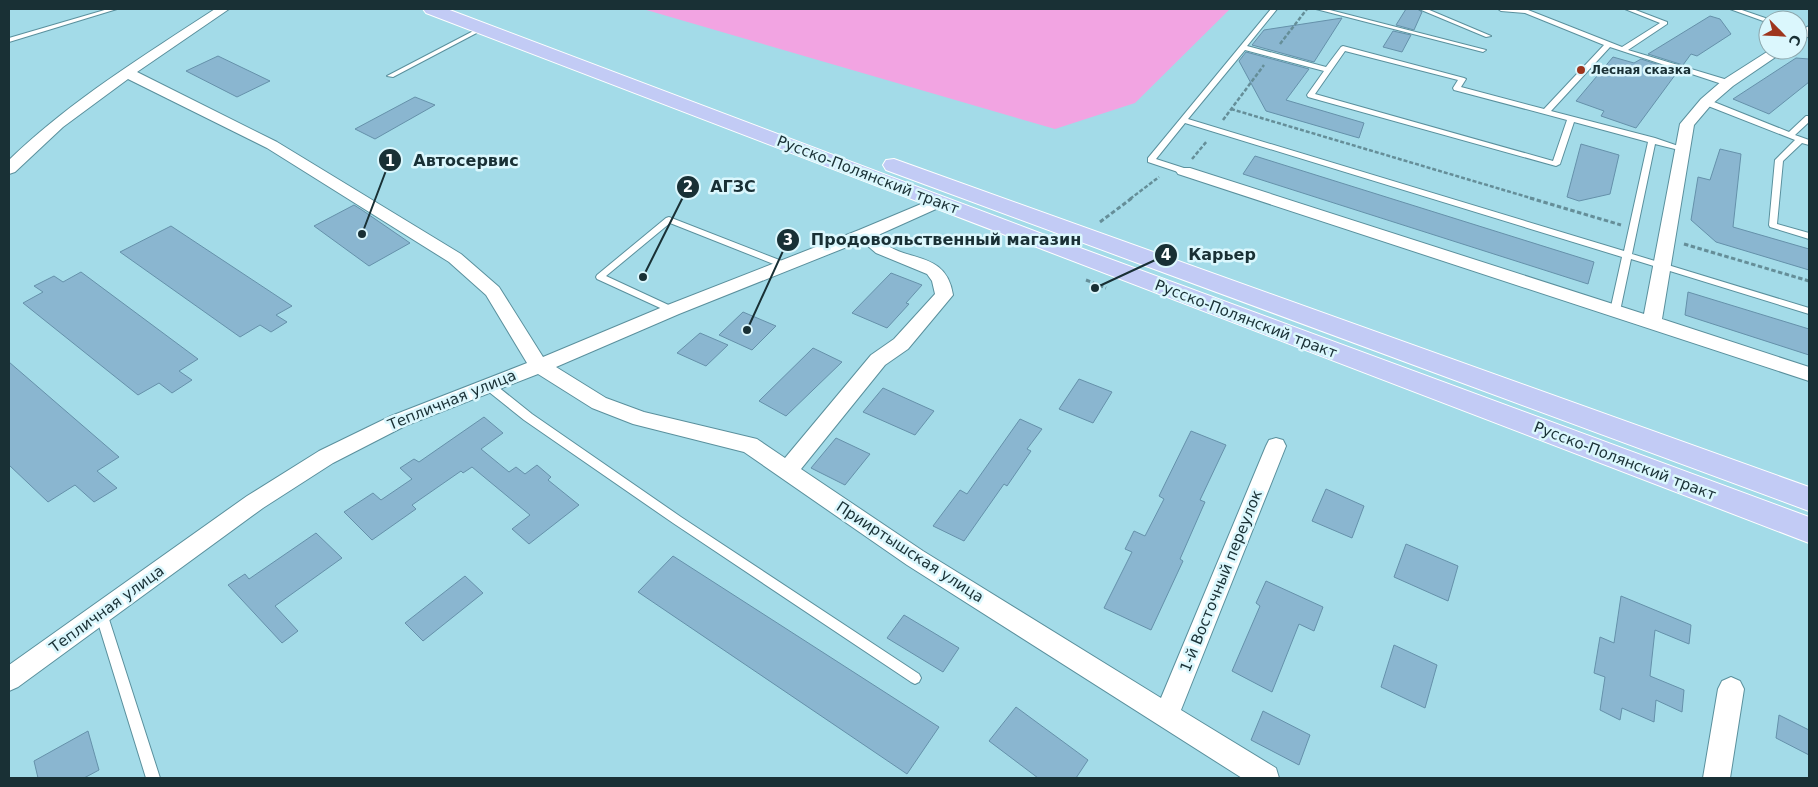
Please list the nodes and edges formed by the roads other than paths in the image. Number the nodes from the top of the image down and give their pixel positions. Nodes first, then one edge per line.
1 (114, 9) edge
2 (223, 9) edge
3 (432, 9) edge
4 (1274, 9) edge
5 (1319, 9) edge
6 (1422, 9) edge
7 (1501, 9) edge
8 (1628, 9) edge
9 (1733, 9) edge
10 (479, 18) edge
11 (1758, 18) edge
12 (1488, 36) dead end
13 (9, 40) edge
14 (1608, 44) junction
15 (1243, 47) junction
16 (1483, 50) dead end
17 (1623, 50) junction
18 (1764, 60) edge
19 (1328, 70) junction
20 (128, 73) junction
21 (391, 76) dead end
22 (1728, 83) junction
23 (1706, 102) junction
24 (1546, 112) junction
25 (1570, 118) junction
26 (1809, 118) edge
27 (1184, 120) junction
28 (1789, 136) junction
29 (1652, 140) junction
30 (1800, 140) junction
31 (1809, 144) edge
32 (843, 146) dead end
33 (1683, 148) junction
34 (880, 159) dead end
35 (9, 169) edge
36 (1180, 169) joint
37 (939, 202) junction
38 (865, 234) junction
39 (1809, 236) edge
40 (1627, 255) junction
41 (784, 265) junction
42 (1662, 266) junction
43 (672, 310) junction
44 (1615, 311) junction
45 (1809, 311) edge
46 (1652, 323) junction
47 (538, 365) junction
48 (1809, 374) edge
49 (488, 385) junction
50 (1276, 446) dead end
51 (788, 470) junction
52 (1809, 499) edge
53 (1809, 530) edge
54 (101, 613) junction
55 (915, 678) dead end
56 (9, 679) edge
57 (1731, 689) dead end
58 (1166, 716) junction
59 (153, 778) edge
60 (1266, 778) edge
61 (1716, 778) edge

1 - 13 lane
2 - 20 street
3 - 10 main road, Русско-Полянский тракт
4 - 15 lane
5 - 16 lane
6 - 12 lane
7 - 14 lane
8 - 17 lane
9 - 11 lane
10 - 21 lane
10 - 32 main road, Русско-Полянский тракт
10 - 37 main road, Русско-Полянский тракт
14 - 17 lane
14 - 24 lane
15 - 19 lane
15 - 27 lane
17 - 22 lane
18 - 22 street
19 - 24 lane
19 - 25 lane
20 - 35 street
20 - 47 street
22 - 23 street
23 - 28 lane
23 - 33 street
24 - 25 lane
25 - 29 lane
26 - 28 lane
27 - 36 lane
27 - 40 lane
28 - 30 lane
29 - 33 lane
29 - 40 lane
30 - 31 lane
30 - 39 lane
33 - 42 street
34 - 52 main road, Русско-Полянский тракт
36 - 44 street
37 - 38 street, Тепличная улица
37 - 53 main road, Русско-Полянский тракт
38 - 41 street, Тепличная улица
38 - 51 street
40 - 42 lane
40 - 44 lane
41 - 43 street, Тепличная улица
41 - 43 lane
42 - 45 lane
42 - 46 street
43 - 47 street, Тепличная улица
44 - 46 street
46 - 48 street
47 - 49 street, Тепличная улица
47 - 51 street, Прииртышская улица
49 - 54 street, Тепличная улица
49 - 55 lane
50 - 58 street, 1-й Восточный переулок
51 - 58 street, Прииртышская улица
54 - 56 street, Тепличная улица
54 - 59 lane
57 - 61 street
58 - 60 street, Прииртышская улица

